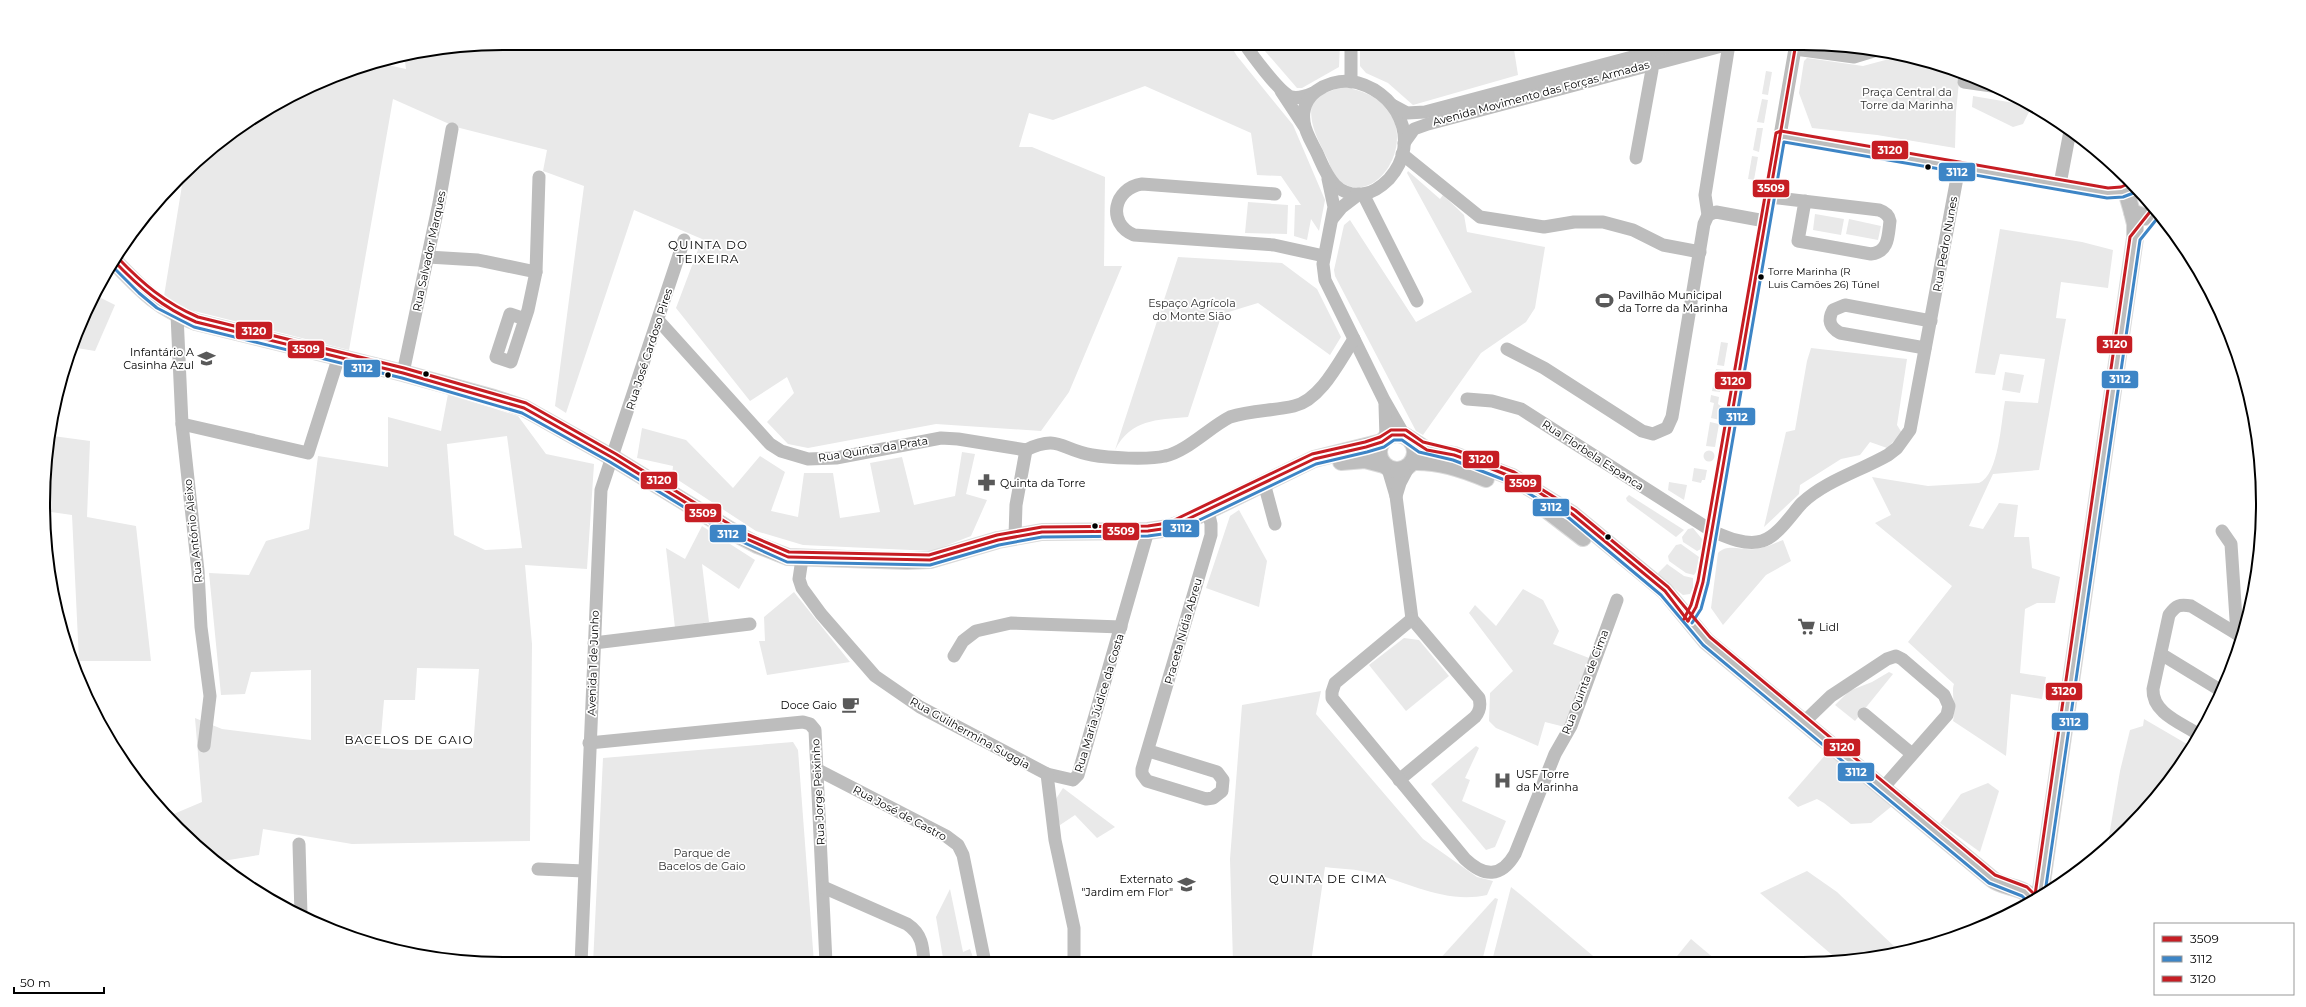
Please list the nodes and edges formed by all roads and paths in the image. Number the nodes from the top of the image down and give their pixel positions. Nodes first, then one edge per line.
1 (1250, 50) edge
2 (1351, 50) edge
3 (1659, 50) edge
4 (1675, 50) edge
5 (1730, 50) edge
6 (1794, 50) edge
7 (1823, 51) edge
8 (1644, 54) edge
9 (1862, 54) edge
10 (1351, 82) junction
11 (1281, 89) junction
12 (1313, 93) junction
13 (1477, 104) junction
14 (1392, 105) junction
15 (452, 129) dead end
16 (1306, 130) junction
17 (1780, 136) junction
18 (2069, 137) edge
19 (1403, 149) junction
20 (1636, 158) dead end
21 (1959, 167) junction
22 (1327, 174) junction
23 (539, 177) dead end
24 (2060, 184) junction
25 (2129, 189) edge
26 (2132, 192) edge
27 (2108, 193) junction
28 (1275, 194) dead end
29 (1361, 194) junction
30 (1769, 198) junction
31 (1805, 201) junction
32 (2130, 210) junction
33 (2151, 214) edge
34 (1708, 215) junction
35 (2153, 216) edge
36 (1333, 218) junction
37 (1765, 221) junction
38 (2135, 238) junction
39 (684, 240) dead end
40 (1700, 252) junction
41 (1324, 256) junction
42 (428, 257) junction
43 (118, 265) edge
44 (536, 272) junction
45 (1417, 300) dead end
46 (177, 315) junction
47 (525, 318) dead end
48 (658, 320) junction
49 (1931, 322) junction
50 (1354, 338) junction
51 (1925, 348) junction
52 (1507, 349) dead end
53 (339, 356) junction
54 (403, 372) junction
55 (1466, 399) dead end
56 (1384, 400) junction
57 (182, 424) junction
58 (1407, 437) junction
59 (1384, 440) junction
60 (1026, 450) junction
61 (613, 458) junction
62 (1411, 464) junction
63 (1386, 467) junction
64 (1281, 475) junction
65 (1264, 483) junction
66 (1396, 496) junction
67 (1208, 511) junction
68 (1275, 524) dead end
69 (1148, 531) junction
70 (1712, 531) junction
71 (2222, 531) dead end
72 (1015, 536) junction
73 (802, 559) junction
74 (1617, 600) dead end
75 (1412, 619) junction
76 (1688, 621) junction
77 (750, 624) dead end
78 (1121, 627) junction
79 (2238, 629) edge
80 (2237, 635) edge
81 (594, 643) junction
82 (2161, 654) junction
83 (954, 656) dead end
84 (2216, 688) edge
85 (1864, 714) dead end
86 (1803, 723) junction
87 (2194, 732) edge
88 (589, 743) junction
89 (204, 746) dead end
90 (1149, 751) junction
91 (1912, 754) junction
92 (818, 770) junction
93 (1047, 774) junction
94 (1399, 780) junction
95 (1882, 789) junction
96 (299, 844) dead end
97 (538, 869) dead end
98 (584, 871) junction
99 (823, 886) junction
100 (2041, 889) edge
101 (2029, 896) edge
102 (301, 909) edge
103 (581, 957) edge
104 (826, 957) edge
105 (923, 957) edge
106 (984, 957) edge
107 (1074, 957) edge

1 - 11 street
2 - 10 street
3 - 8 street, Avenida Movimento das Forças Armadas
4 - 8 street, Avenida Movimento das Forças Armadas
5 - 34 street
6 - 17 street
7 - 9 street
8 - 13 street, Avenida Movimento das Forças Armadas
8 - 20 street
10 - 12 street
10 - 14 street
11 - 12 street
11 - 16 street
12 - 16 street
13 - 14 street, Avenida Movimento das Forças Armadas
13 - 19 street, Avenida Movimento das Forças Armadas
14 - 19 street
15 - 42 street, Rua Salvador Marques
16 - 22 street
17 - 21 street
17 - 30 street
18 - 24 street
19 - 29 street
19 - 40 street
21 - 24 street
21 - 49 street, Rua Pedro Nunes
22 - 29 street
22 - 36 street
23 - 44 street
24 - 27 street
25 - 27 street
26 - 32 main road
27 - 32 street
28 - 41 street
29 - 36 street
29 - 45 street
30 - 31 street
30 - 37 street
31 - 31 street
32 - 33 main road
32 - 38 main road
34 - 37 street
34 - 40 street
35 - 38 main road
36 - 41 street
37 - 70 street
38 - 100 main road
39 - 48 street, Rua José Cardoso Pires
40 - 52 street
41 - 50 street
42 - 44 street
42 - 54 street, Rua Salvador Marques
43 - 46 main road
44 - 47 street
46 - 53 main road
46 - 57 street, Rua António Aleixo
48 - 60 street, Rua Quinta da Prata
48 - 61 street, Rua José Cardoso Pires
49 - 51 street, Rua Pedro Nunes
49 - 51 street
50 - 56 street
50 - 60 street
51 - 70 street, Rua Florbela Espanca
53 - 54 main road
53 - 57 street
54 - 61 main road
55 - 70 street, Rua Florbela Espanca
56 - 58 street
56 - 59 street
57 - 89 street, Rua António Aleixo
58 - 59 main road
58 - 62 main road
58 - 76 main road
59 - 63 main road
59 - 64 main road
60 - 72 street
61 - 73 main road
61 - 81 street, Avenida 1 de Junho
62 - 63 main road
62 - 66 street
62 - 76 main road
63 - 64 main road
63 - 66 street
64 - 65 main road
65 - 67 main road
65 - 68 street
66 - 75 street
67 - 69 main road
67 - 90 street, Praceta Nídia Abreu
69 - 72 main road
69 - 78 street, Rua Maria Júdice da Costa
70 - 76 street
71 - 79 street
72 - 73 main road
73 - 93 street, Rua Guilhermina Suggia
74 - 94 street, Rua Quinta de Cima
75 - 94 street
75 - 94 street
76 - 86 main road
77 - 81 street
78 - 83 street
78 - 93 street, Rua Maria Júdice da Costa
80 - 82 street
81 - 88 street, Avenida 1 de Junho
82 - 84 street
82 - 87 street
85 - 91 street
86 - 91 street
86 - 95 main road
88 - 92 street, Rua Jorge Peixinho
88 - 98 street, Avenida 1 de Junho
90 - 90 street, Praceta Nídia Abreu
91 - 95 street
92 - 99 street, Rua Jorge Peixinho
92 - 106 street, Rua José de Castro
93 - 107 street
95 - 101 main road
96 - 102 street
97 - 98 street
98 - 103 street, Avenida 1 de Junho
99 - 104 street, Rua Jorge Peixinho
99 - 105 street

